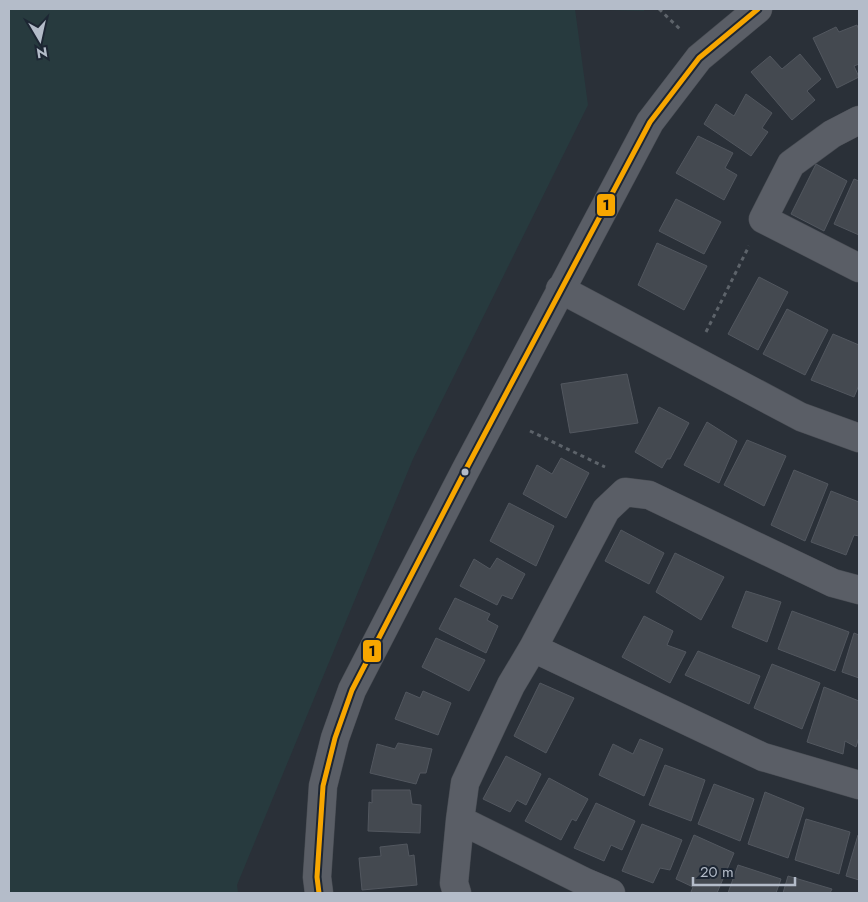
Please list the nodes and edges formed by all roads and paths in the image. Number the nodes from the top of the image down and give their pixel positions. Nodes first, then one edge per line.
1 (659, 9) edge
2 (758, 9) edge
3 (682, 31) dead end
4 (859, 120) edge
5 (763, 219) junction
6 (859, 268) edge
7 (560, 289) junction
8 (704, 337) dead end
9 (530, 431) dead end
10 (859, 438) edge
11 (625, 492) junction
12 (859, 590) edge
13 (533, 648) junction
14 (859, 785) edge
15 (460, 820) junction
16 (319, 893) edge
17 (457, 893) edge
18 (611, 893) edge

1 - 3 path
2 - 7 street
4 - 5 street
5 - 6 street
5 - 8 path
7 - 10 street
7 - 16 street
9 - 11 path
11 - 12 street
11 - 13 street
13 - 14 street
13 - 15 street
15 - 17 street
15 - 18 street

